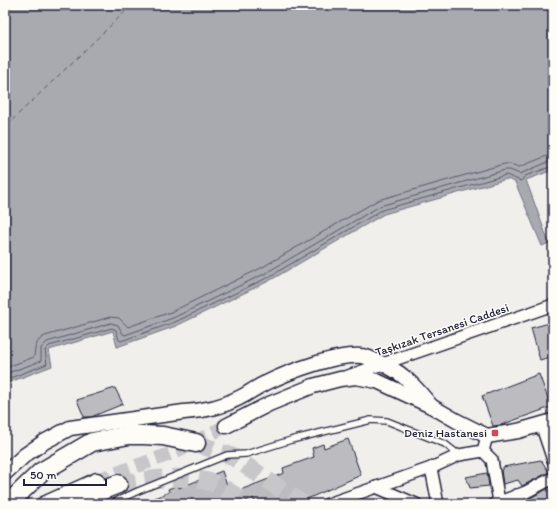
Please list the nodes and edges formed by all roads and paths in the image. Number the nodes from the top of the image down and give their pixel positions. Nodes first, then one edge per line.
1 (553, 305) edge
2 (382, 363) junction
3 (340, 379) junction
4 (431, 406) junction
5 (547, 423) edge
6 (226, 426) tunnel mouth
7 (486, 436) junction
8 (196, 442) tunnel mouth
9 (483, 451) junction
10 (459, 455) junction
11 (553, 460) edge
12 (431, 468) junction
13 (5, 473) edge
14 (553, 478) edge
15 (97, 480) tunnel mouth
16 (118, 484) tunnel mouth
17 (376, 488) junction
18 (519, 500) edge
19 (497, 503) edge
20 (8, 504) edge
21 (44, 504) edge
22 (67, 504) edge
23 (110, 504) edge
24 (328, 504) edge
25 (416, 504) edge
26 (438, 504) edge

1 - 2 street, Taşkızak Tersanesi Caddesi
2 - 3 street, Taşkızak Tersanesi Caddesi
2 - 4 street
2 - 13 street
3 - 4 street
3 - 6 street
4 - 7 street
5 - 7 street
5 - 11 street
7 - 9 street
8 - 20 main road
9 - 10 street
9 - 19 street
10 - 12 street
10 - 23 lane
12 - 17 street
12 - 26 street
14 - 18 street
15 - 21 street
16 - 22 main road
17 - 24 street
17 - 25 street
18 - 19 street

